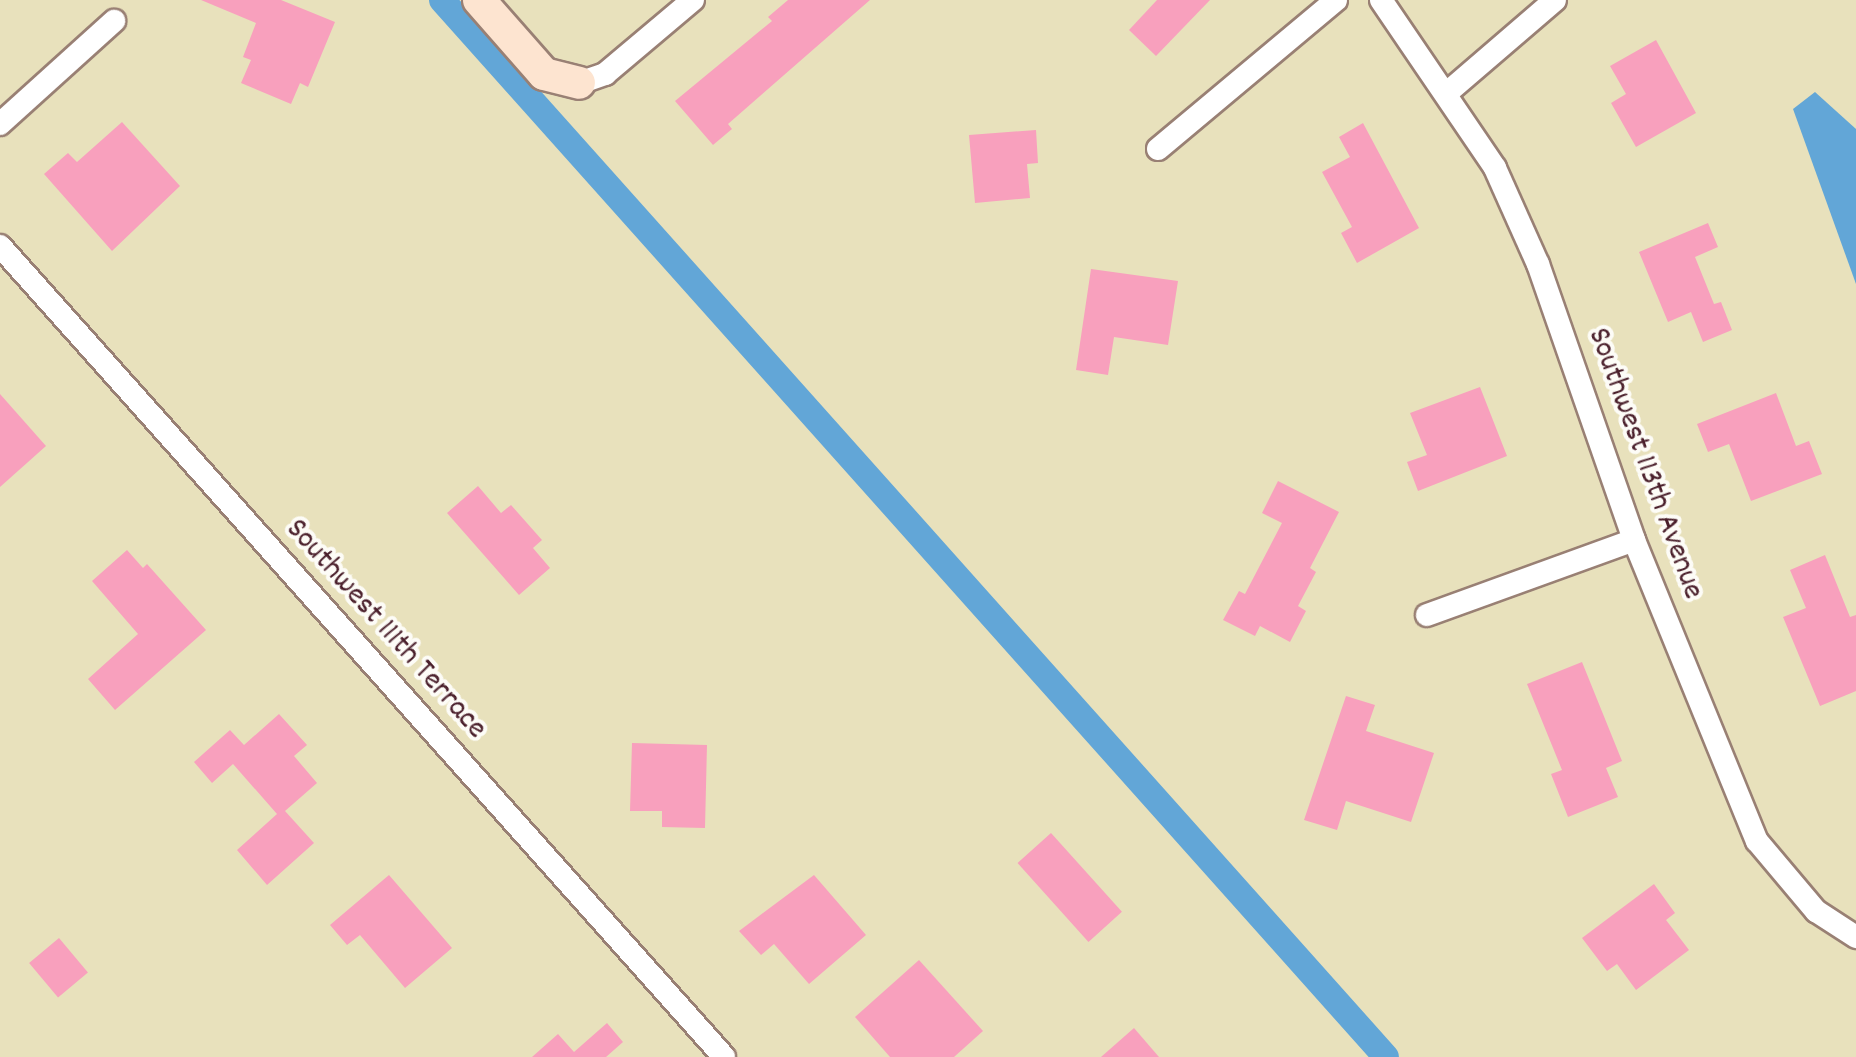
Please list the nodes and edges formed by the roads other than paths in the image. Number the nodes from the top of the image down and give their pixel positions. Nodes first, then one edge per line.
1 (479, 0) edge
2 (693, 0) edge
3 (1336, 0) edge
4 (1381, 0) edge
5 (1555, 0) edge
6 (114, 21) dead end
7 (579, 83) joint
8 (1448, 92) junction
9 (0, 124) edge
10 (1158, 149) dead end
11 (0, 246) edge
12 (1634, 540) junction
13 (1427, 615) dead end
14 (1856, 937) edge
15 (724, 1057) edge

1 - 7 street
2 - 7 street
3 - 10 street
4 - 8 street, Southwest 113th Avenue
5 - 8 street
6 - 9 street
8 - 12 street, Southwest 113th Avenue
11 - 15 street, Southwest 111th Terrace
12 - 13 street
12 - 14 street, Southwest 113th Avenue

